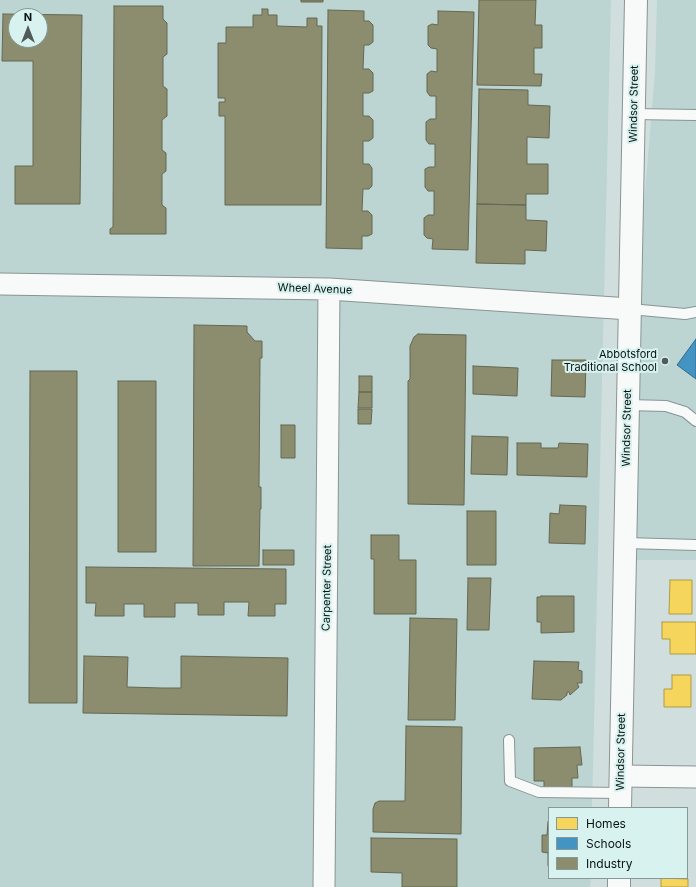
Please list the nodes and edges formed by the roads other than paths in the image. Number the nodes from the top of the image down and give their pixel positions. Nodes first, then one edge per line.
1 (636, 0) edge
2 (634, 114) junction
3 (696, 115) edge
4 (0, 284) edge
5 (329, 289) junction
6 (630, 309) junction
7 (696, 312) edge
8 (628, 405) junction
9 (696, 421) edge
10 (625, 543) junction
11 (696, 545) edge
12 (509, 740) dead end
13 (696, 777) edge
14 (621, 792) edge
15 (324, 887) edge

1 - 2 street, Windsor Street
2 - 3 lane
2 - 6 street, Windsor Street
4 - 5 street, Wheel Avenue
5 - 6 street, Wheel Avenue
5 - 15 street, Carpenter Street
6 - 7 lane
6 - 8 street, Windsor Street
8 - 9 lane
8 - 10 street, Windsor Street
10 - 11 lane
10 - 14 street, Windsor Street
12 - 14 lane
13 - 14 street

